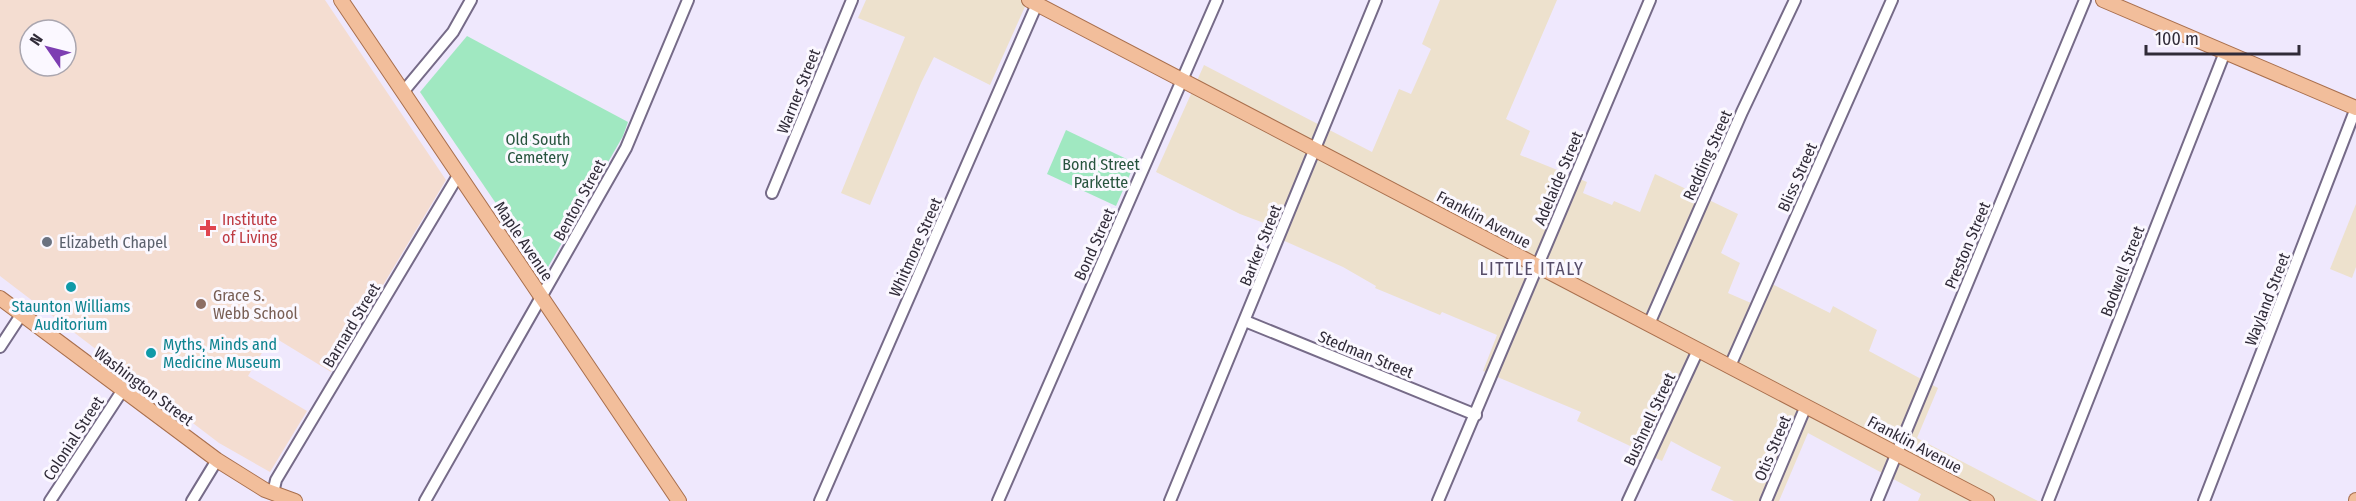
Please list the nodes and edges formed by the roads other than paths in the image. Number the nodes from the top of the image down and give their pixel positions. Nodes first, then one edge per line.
1 (341, 0) edge
2 (471, 0) edge
3 (688, 0) edge
4 (852, 0) edge
5 (1217, 0) edge
6 (1376, 0) edge
7 (1650, 0) edge
8 (1795, 0) edge
9 (1892, 0) edge
10 (2085, 0) edge
11 (1033, 2) edge
12 (2111, 2) edge
13 (2224, 52) junction
14 (1182, 80) junction
15 (404, 92) junction
16 (2356, 108) edge
17 (1315, 150) junction
18 (459, 174) junction
19 (772, 193) dead end
20 (1538, 266) junction
21 (542, 297) junction
22 (0, 298) edge
23 (21, 315) junction
24 (1245, 321) junction
25 (1649, 324) junction
26 (0, 347) edge
27 (1698, 350) junction
28 (1730, 366) junction
29 (122, 391) junction
30 (1806, 406) junction
31 (1476, 415) junction
32 (1897, 454) junction
33 (217, 460) junction
34 (273, 497) edge
35 (50, 501) edge
36 (192, 501) edge
37 (294, 501) edge
38 (425, 501) edge
39 (679, 501) edge
40 (820, 501) edge
41 (998, 501) edge
42 (1170, 501) edge
43 (1437, 501) edge
44 (1628, 501) edge
45 (1766, 501) edge
46 (1877, 501) edge
47 (1988, 501) edge
48 (2048, 501) edge
49 (2204, 501) edge

1 - 15 main road, Maple Avenue
2 - 15 street
3 - 21 street, Benton Street
4 - 19 street, Warner Street
5 - 14 street, Bond Street
6 - 17 street, Barker Street
7 - 20 street, Adelaide Street
8 - 25 street, Redding Street
9 - 28 street, Bliss Street
10 - 32 street, Preston Street
11 - 14 main road, Franklin Avenue
11 - 40 street, Whitmore Street
12 - 13 main road
13 - 16 main road
13 - 48 street, Bodwell Street
14 - 17 main road, Franklin Avenue
14 - 41 street, Bond Street
15 - 18 main road, Maple Avenue
16 - 49 street, Wayland Street
17 - 20 main road, Franklin Avenue
17 - 24 street, Barker Street
18 - 21 main road, Maple Avenue
18 - 34 street, Barnard Street
20 - 25 main road, Franklin Avenue
20 - 31 street, Adelaide Street
21 - 38 street, Benton Street
21 - 39 main road, Maple Avenue
22 - 23 main road, Washington Street
23 - 26 street
23 - 29 main road, Washington Street
24 - 31 street, Stedman Street
24 - 42 street, Barker Street
25 - 27 main road, Franklin Avenue
27 - 28 main road, Franklin Avenue
27 - 44 street, Bushnell Street
28 - 30 main road, Franklin Avenue
29 - 33 main road, Washington Street
29 - 35 street, Colonial Street
30 - 32 main road, Franklin Avenue
30 - 45 street, Otis Street
31 - 43 street, Adelaide Street
32 - 46 street, Preston Street
32 - 47 main road, Franklin Avenue
33 - 34 main road, Washington Street
33 - 36 street
34 - 37 main road, Washington Street

